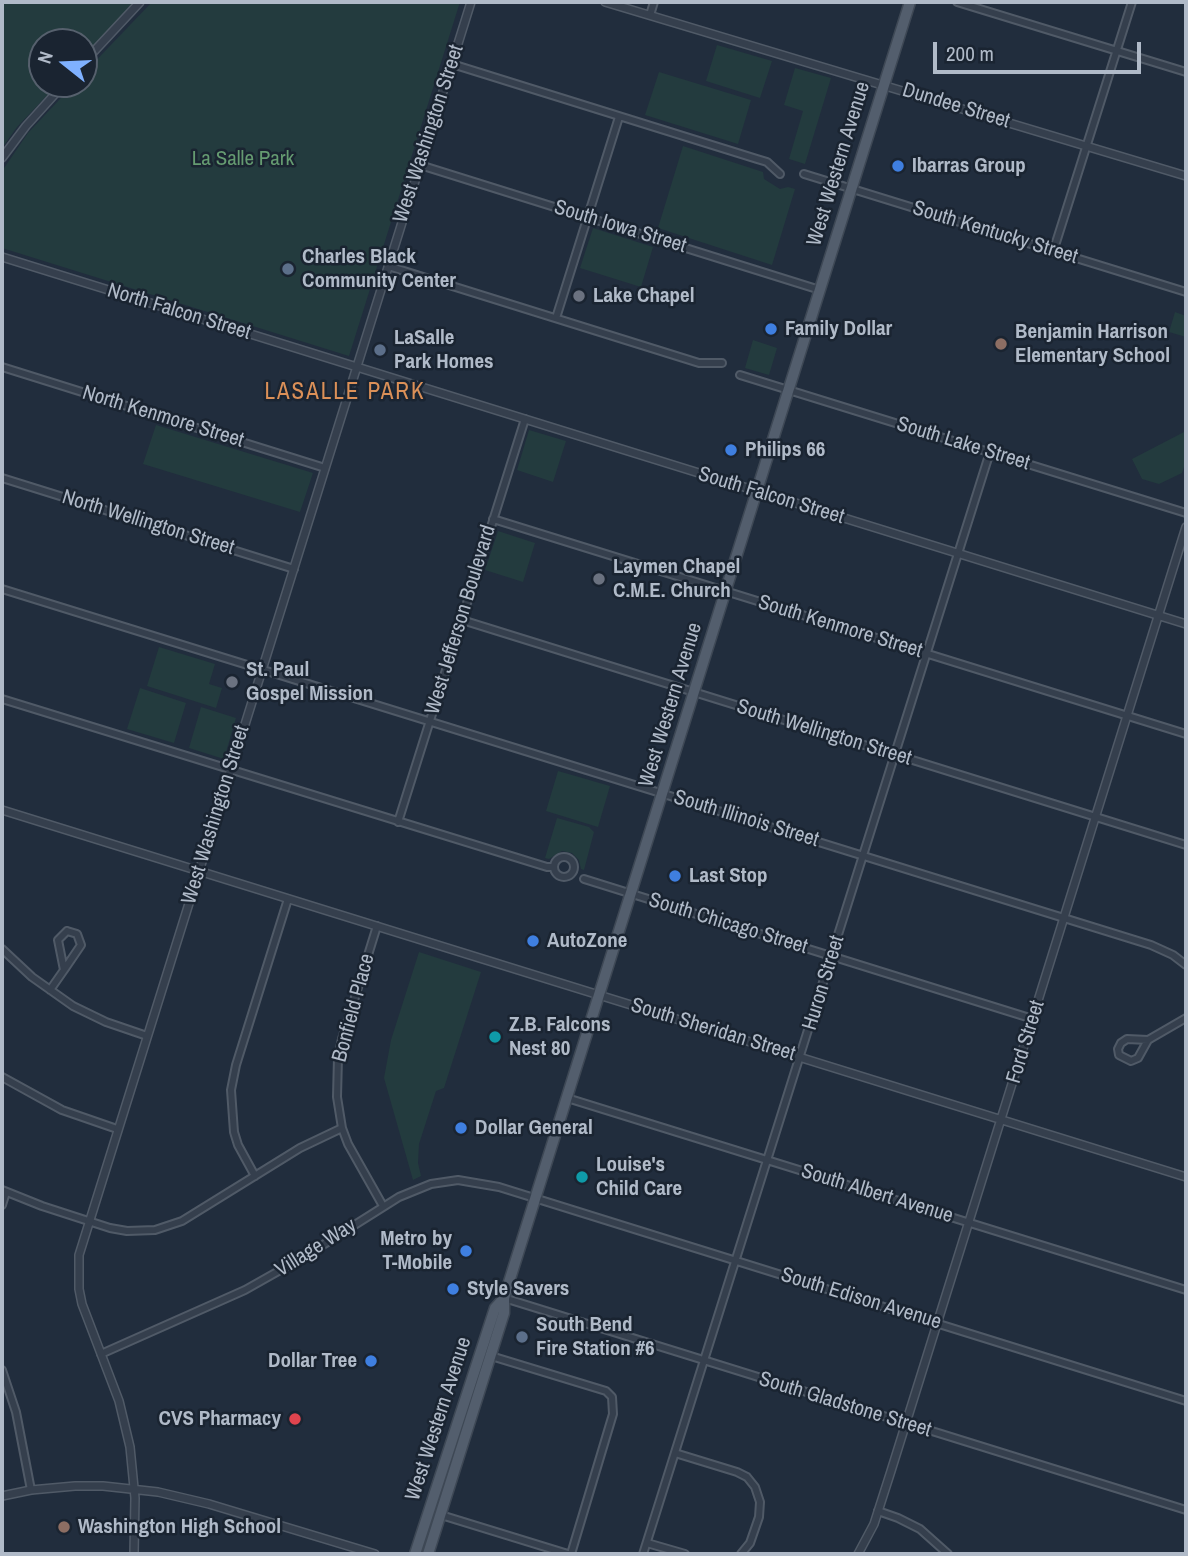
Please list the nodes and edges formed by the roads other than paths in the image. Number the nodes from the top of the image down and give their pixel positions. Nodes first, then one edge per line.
1 (140, 2) edge
2 (471, 2) edge
3 (605, 2) edge
4 (654, 2) edge
5 (910, 2) edge
6 (957, 2) edge
7 (1132, 2) edge
8 (650, 15) junction
9 (98, 47) edge
10 (1116, 50) junction
11 (452, 64) junction
12 (1186, 72) edge
13 (884, 84) junction
14 (51, 98) edge
15 (619, 117) junction
16 (1087, 145) junction
17 (2, 158) edge
18 (420, 165) junction
19 (780, 174) dead end
20 (804, 174) dead end
21 (1186, 176) edge
22 (851, 189) junction
23 (587, 217) junction
24 (1053, 252) junction
25 (2, 257) edge
26 (388, 266) junction
27 (821, 290) junction
28 (1186, 292) edge
29 (556, 318) junction
30 (722, 363) dead end
31 (2, 367) edge
32 (357, 367) junction
33 (740, 375) dead end
34 (789, 390) junction
35 (525, 419) junction
36 (990, 452) junction
37 (325, 468) junction
38 (2, 478) edge
39 (758, 491) junction
40 (1186, 513) edge
41 (493, 519) junction
42 (1186, 527) edge
43 (959, 553) junction
44 (294, 569) junction
45 (2, 589) edge
46 (726, 592) junction
47 (1159, 615) junction
48 (461, 620) junction
49 (1186, 624) edge
50 (927, 654) junction
51 (262, 669) junction
52 (695, 693) junction
53 (2, 699) edge
54 (1128, 716) junction
55 (430, 721) junction
56 (1186, 734) edge
57 (896, 755) junction
58 (231, 769) junction
59 (663, 794) junction
60 (2, 810) edge
61 (1096, 817) junction
62 (398, 822) junction
63 (1186, 845) edge
64 (864, 856) junction
65 (554, 867) dead end
66 (199, 871) junction
67 (584, 879) dead end
68 (632, 894) junction
69 (288, 899) junction
70 (1064, 918) junction
71 (377, 926) junction
72 (2, 949) edge
73 (832, 956) junction
74 (1186, 965) edge
75 (64, 970) junction
76 (50, 990) junction
77 (600, 995) junction
78 (1186, 1018) edge
79 (1033, 1019) junction
80 (147, 1036) junction
81 (1147, 1040) junction
82 (801, 1057) junction
83 (2, 1077) edge
84 (567, 1098) junction
85 (1001, 1120) junction
86 (342, 1128) junction
87 (117, 1129) junction
88 (768, 1160) junction
89 (255, 1176) junction
90 (1186, 1177) edge
91 (4, 1191) edge
92 (536, 1198) junction
93 (2, 1205) edge
94 (383, 1206) junction
95 (89, 1220) junction
96 (968, 1223) junction
97 (736, 1261) junction
98 (1186, 1290) edge
99 (504, 1298) junction
100 (937, 1323) junction
101 (101, 1354) junction
102 (491, 1356) junction
103 (704, 1362) junction
104 (2, 1370) edge
105 (1186, 1401) edge
106 (906, 1423) junction
107 (675, 1453) junction
108 (134, 1489) junction
109 (31, 1490) junction
110 (2, 1496) edge
111 (1186, 1510) edge
112 (878, 1511) junction
113 (441, 1515) junction
114 (647, 1543) junction
115 (134, 1554) edge
116 (375, 1554) edge
117 (415, 1554) edge
118 (428, 1554) edge
119 (569, 1554) edge
120 (643, 1554) edge
121 (685, 1554) edge
122 (741, 1554) edge
123 (858, 1554) edge
124 (948, 1554) edge

1 - 9 street
2 - 11 street, West Washington Street
3 - 8 street, Dundee Street
4 - 8 street
5 - 13 main road, West Western Avenue
6 - 10 street
7 - 10 street
8 - 13 street, Dundee Street
10 - 12 street
10 - 16 street
11 - 15 street
11 - 18 street, West Washington Street
13 - 16 street, Dundee Street
13 - 22 main road, West Western Avenue
14 - 17 street
15 - 19 street
15 - 23 street
16 - 21 street, Dundee Street
16 - 24 street
18 - 23 street, South Iowa Street
18 - 26 street, West Washington Street
20 - 22 street, South Kentucky Street
22 - 24 street, South Kentucky Street
22 - 27 main road, West Western Avenue
23 - 27 street, South Iowa Street
23 - 29 street
24 - 28 street, South Kentucky Street
25 - 32 street, North Falcon Street
26 - 29 street
26 - 32 street, West Washington Street
27 - 34 main road, West Western Avenue
29 - 30 street
31 - 37 street, North Kenmore Street
32 - 35 street, South Falcon Street
32 - 37 street, West Washington Street
33 - 34 street, South Lake Street
34 - 36 street, South Lake Street
34 - 39 main road, West Western Avenue
35 - 39 street, South Falcon Street
35 - 41 street, West Jefferson Boulevard
36 - 40 street, South Lake Street
36 - 43 street, Huron Street
37 - 44 street, West Washington Street
38 - 44 street, North Wellington Street
39 - 43 street, South Falcon Street
39 - 46 main road, West Western Avenue
41 - 46 street, South Kenmore Street
41 - 48 street, West Jefferson Boulevard
42 - 47 street, Ford Street
43 - 47 street, South Falcon Street
43 - 50 street, Huron Street
44 - 51 street, West Washington Street
45 - 51 street, South Illinois Street
46 - 50 street, South Kenmore Street
46 - 52 main road, West Western Avenue
47 - 49 street, South Falcon Street
47 - 54 street, Ford Street
48 - 52 street, South Wellington Street
48 - 55 street, West Jefferson Boulevard
50 - 54 street, South Kenmore Street
50 - 57 street, Huron Street
51 - 55 street, South Illinois Street
51 - 58 street, West Washington Street
52 - 57 street, South Wellington Street
52 - 59 main road, West Western Avenue
53 - 58 street
54 - 56 street, South Kenmore Street
54 - 61 street, Ford Street
55 - 59 street, South Illinois Street
55 - 62 street, West Jefferson Boulevard
57 - 61 street, South Wellington Street
57 - 64 street, Huron Street
58 - 62 street
58 - 66 street, West Washington Street
59 - 64 street, South Illinois Street
59 - 68 main road, West Western Avenue
60 - 66 street, South Sheridan Street
61 - 63 street, South Wellington Street
61 - 70 street, Ford Street
62 - 65 street
64 - 70 street, South Illinois Street
64 - 73 street, Huron Street
66 - 69 street, South Sheridan Street
66 - 80 street, West Washington Street
67 - 68 street, South Chicago Street
68 - 73 street, South Chicago Street
68 - 77 main road, West Western Avenue
69 - 71 street, South Sheridan Street
69 - 89 street
70 - 74 street, South Illinois Street
70 - 79 street, Ford Street
71 - 77 street, South Sheridan Street
71 - 86 street, Bonfield Place
72 - 76 street
73 - 79 street, South Chicago Street
73 - 82 street, Huron Street
75 - 75 street
75 - 76 street
76 - 80 street
77 - 82 street, South Sheridan Street
77 - 84 main road, West Western Avenue
78 - 81 street
79 - 85 street, Ford Street
80 - 87 street, West Washington Street
81 - 81 street
82 - 85 street, South Sheridan Street
82 - 88 street, Huron Street
83 - 87 street
84 - 88 street, South Albert Avenue
84 - 92 main road, West Western Avenue
85 - 90 street, South Sheridan Street
85 - 96 street, Ford Street
86 - 89 street
86 - 94 street, Bonfield Place
87 - 95 street, West Washington Street
88 - 96 street, South Albert Avenue
88 - 97 street, Huron Street
89 - 95 street
91 - 93 street
91 - 95 street
92 - 94 street, Village Way
92 - 97 street, South Edison Avenue
92 - 99 main road, West Western Avenue
94 - 101 street, Village Way
95 - 101 street, West Washington Street
96 - 98 street, South Albert Avenue
96 - 100 street, Ford Street
97 - 100 street, South Edison Avenue
97 - 103 street, Huron Street
99 - 102 main road, West Western Avenue
99 - 103 street, South Gladstone Street
99 - 117 main road, West Western Avenue
100 - 105 street, South Edison Avenue
100 - 106 street, Ford Street
101 - 108 street, West Washington Street
102 - 113 main road, West Western Avenue
102 - 119 street
103 - 106 street, South Gladstone Street
103 - 107 street, Huron Street
104 - 109 street
106 - 111 street, South Gladstone Street
106 - 112 street, Ford Street
107 - 114 street, Huron Street
107 - 122 street
108 - 109 street
108 - 115 street, West Washington Street
108 - 116 street
109 - 110 street
112 - 123 street, Ford Street
112 - 124 street
113 - 118 main road, West Western Avenue
113 - 119 street
114 - 120 street, Huron Street
114 - 121 street

